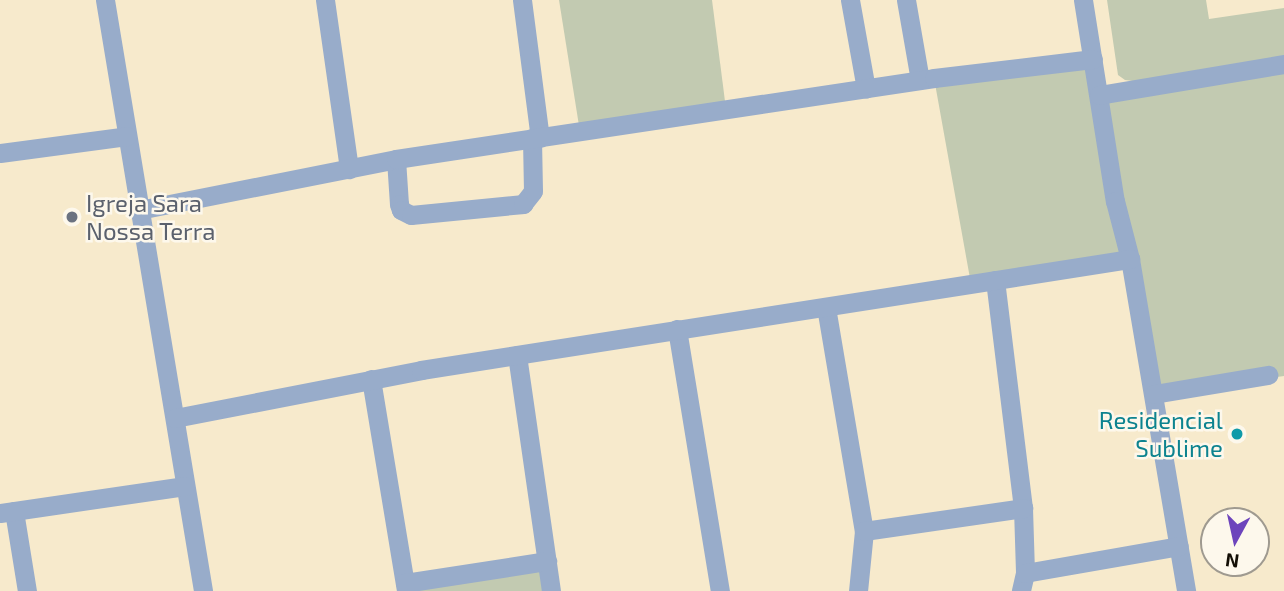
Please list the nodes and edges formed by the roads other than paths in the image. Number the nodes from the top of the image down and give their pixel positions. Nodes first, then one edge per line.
1 (105, 0) edge
2 (325, 0) edge
3 (522, 0) edge
4 (850, 0) edge
5 (906, 0) edge
6 (1083, 0) edge
7 (1093, 59) junction
8 (1284, 64) edge
9 (920, 80) junction
10 (866, 89) junction
11 (1099, 95) junction
12 (127, 136) junction
13 (536, 138) junction
14 (0, 153) edge
15 (396, 159) junction
16 (349, 169) junction
17 (139, 210) junction
18 (1130, 259) junction
19 (995, 280) junction
20 (825, 307) junction
21 (677, 329) junction
22 (517, 355) junction
23 (1268, 375) dead end
24 (371, 379) junction
25 (1154, 394) junction
26 (174, 418) junction
27 (185, 486) junction
28 (1023, 508) junction
29 (7, 512) edge
30 (864, 531) junction
31 (1180, 546) junction
32 (547, 561) junction
33 (1023, 582) edge
34 (405, 587) edge
35 (27, 591) edge
36 (202, 591) edge
37 (551, 591) edge
38 (720, 591) edge
39 (858, 591) edge
40 (1186, 591) edge

1 - 12 street
2 - 16 street
3 - 13 street
4 - 10 street
5 - 9 street
6 - 7 street
7 - 9 street
7 - 11 street
8 - 11 street
9 - 10 street
10 - 13 street
11 - 18 street
12 - 14 street
12 - 17 street
13 - 15 street
13 - 15 street
15 - 16 street
16 - 17 street
17 - 26 street
18 - 19 street
18 - 25 street
19 - 20 street
19 - 28 street
20 - 21 street
20 - 30 street
21 - 22 street
21 - 38 street
22 - 24 street
22 - 32 street
23 - 25 street
24 - 26 street
24 - 34 street
25 - 31 street
26 - 27 street
27 - 29 street
27 - 36 street
28 - 30 street
28 - 33 street
29 - 35 street
30 - 39 street
31 - 33 street
31 - 40 street
32 - 34 street
32 - 37 street

